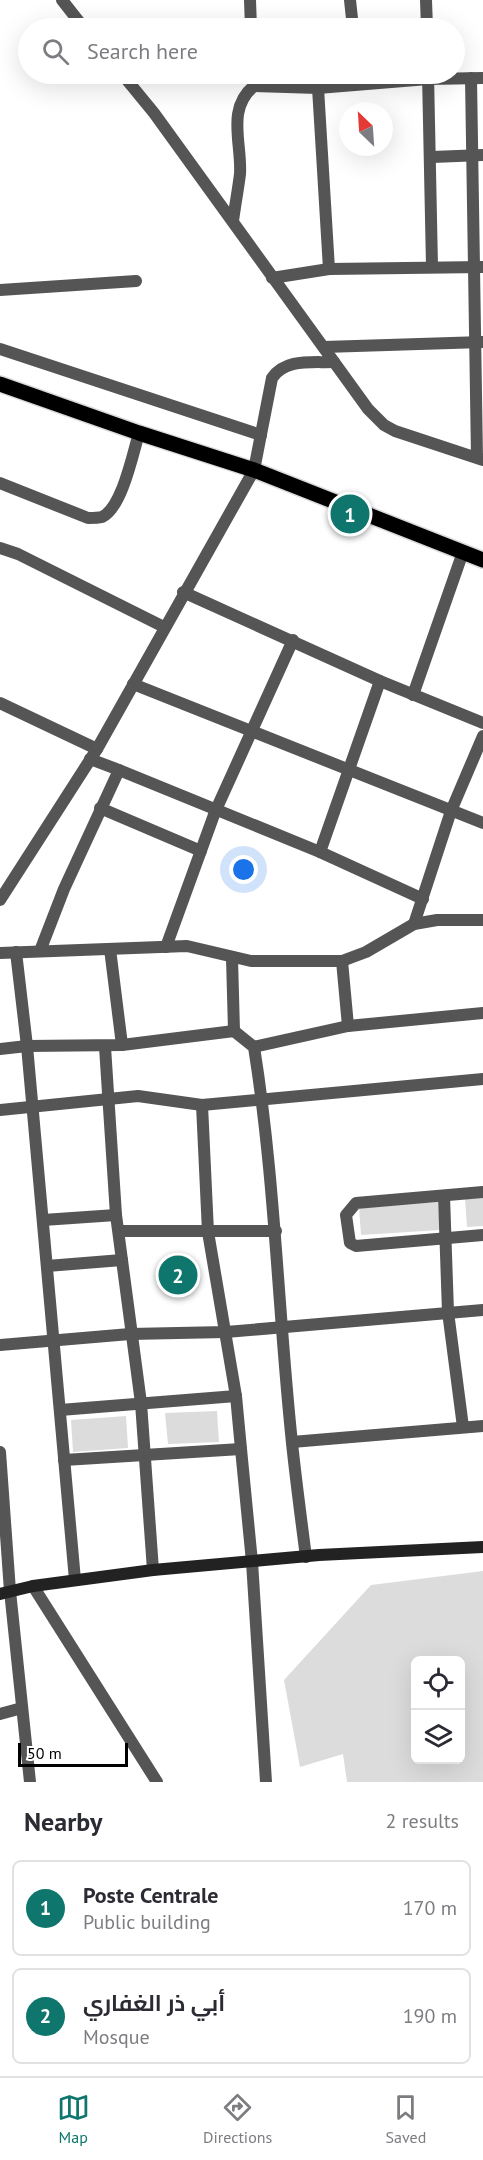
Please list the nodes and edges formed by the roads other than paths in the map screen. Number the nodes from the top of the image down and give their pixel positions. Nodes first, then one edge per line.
1 (62, 0) edge
2 (250, 0) edge
3 (350, 0) edge
4 (426, 0) edge
5 (76, 18) edge
6 (251, 18) edge
7 (352, 18) edge
8 (427, 18) edge
9 (477, 78) edge
10 (130, 84) edge
11 (251, 84) edge
12 (286, 84) edge
13 (338, 84) edge
14 (428, 84) edge
15 (318, 88) junction
16 (478, 155) edge
17 (432, 158) junction
18 (232, 221) junction
19 (432, 266) junction
20 (478, 267) edge
21 (329, 268) junction
22 (272, 278) junction
23 (136, 281) dead end
24 (0, 290) edge
25 (478, 342) edge
26 (324, 347) junction
27 (0, 349) edge
28 (334, 363) junction
29 (0, 384) edge
30 (478, 415) edge
31 (139, 433) junction
32 (261, 435) junction
33 (480, 459) edge
34 (254, 470) junction
35 (0, 483) edge
36 (0, 548) edge
37 (463, 552) junction
38 (483, 560) edge
39 (183, 592) junction
40 (164, 627) junction
41 (293, 640) junction
42 (380, 681) junction
43 (133, 684) junction
44 (413, 694) junction
45 (0, 703) edge
46 (483, 723) edge
47 (251, 729) junction
48 (483, 736) edge
49 (93, 754) junction
50 (347, 770) junction
51 (118, 771) junction
52 (100, 808) junction
53 (451, 811) junction
54 (215, 812) junction
55 (483, 823) edge
56 (201, 851) junction
57 (320, 852) junction
58 (423, 899) junction
59 (0, 900) edge
60 (483, 920) edge
61 (414, 924) junction
62 (166, 947) junction
63 (110, 949) junction
64 (40, 951) junction
65 (16, 952) junction
66 (0, 953) edge
67 (232, 958) junction
68 (342, 961) junction
69 (483, 1013) edge
70 (348, 1026) junction
71 (234, 1031) junction
72 (122, 1045) junction
73 (27, 1046) junction
74 (105, 1047) junction
75 (254, 1047) junction
76 (0, 1049) edge
77 (483, 1079) edge
78 (109, 1099) junction
79 (262, 1101) junction
80 (202, 1105) junction
81 (32, 1108) junction
82 (0, 1110) edge
83 (483, 1192) edge
84 (444, 1196) junction
85 (117, 1215) junction
86 (43, 1220) junction
87 (119, 1231) junction
88 (276, 1231) junction
89 (208, 1233) junction
90 (483, 1235) edge
91 (447, 1238) junction
92 (122, 1260) junction
93 (47, 1266) junction
94 (483, 1310) edge
95 (448, 1312) junction
96 (283, 1325) junction
97 (226, 1332) junction
98 (130, 1334) junction
99 (54, 1340) junction
100 (0, 1346) edge
101 (236, 1396) junction
102 (141, 1404) junction
103 (60, 1410) junction
104 (483, 1426) edge
105 (463, 1427) junction
106 (292, 1442) junction
107 (241, 1449) junction
108 (144, 1455) junction
109 (0, 1459) edge
110 (64, 1460) junction
111 (483, 1547) edge
112 (306, 1557) junction
113 (252, 1562) junction
114 (153, 1570) junction
115 (75, 1580) junction
116 (33, 1586) junction
117 (5, 1593) edge
118 (22, 1708) junction
119 (0, 1714) edge
120 (30, 1782) edge
121 (157, 1782) edge
122 (266, 1782) edge

1 - 5 street
2 - 6 street
3 - 7 street
4 - 8 street
9 - 16 street
10 - 18 street
11 - 18 street
12 - 15 street
13 - 15 street
14 - 17 street
15 - 21 street
16 - 17 street
16 - 20 street
17 - 19 street
18 - 22 street
19 - 20 street
19 - 21 street
20 - 25 street
21 - 22 street
22 - 26 street
23 - 24 street
25 - 26 street
25 - 30 street
26 - 28 street
27 - 32 street
28 - 32 street
28 - 33 street
29 - 31 main road
30 - 33 street
31 - 34 main road
31 - 35 street
32 - 34 street
34 - 37 main road
34 - 39 street
36 - 40 street
37 - 38 main road
37 - 44 street
39 - 40 street
39 - 41 street
40 - 43 street
41 - 42 street
41 - 47 street
42 - 44 street
42 - 50 street
43 - 47 street
43 - 49 street
44 - 46 street
45 - 49 street
47 - 50 street
47 - 54 street
48 - 53 street
49 - 51 street
49 - 59 street
50 - 53 street
50 - 57 street
51 - 52 street
51 - 54 street
52 - 56 street
52 - 64 street
53 - 55 street
53 - 58 street
54 - 56 street
54 - 57 street
56 - 62 street
57 - 58 street
58 - 61 street
60 - 61 street
61 - 68 street
62 - 63 street
62 - 67 street
63 - 64 street
63 - 72 street
64 - 65 street
65 - 66 street
65 - 73 street
67 - 68 street
67 - 71 street
68 - 70 street
69 - 70 street
70 - 75 street
71 - 72 street
71 - 75 street
72 - 74 street
73 - 74 street
73 - 76 street
73 - 81 street
74 - 78 street
75 - 79 street
77 - 79 street
78 - 80 street
78 - 81 street
78 - 85 street
79 - 80 street
79 - 88 street
80 - 89 street
81 - 82 street
81 - 86 street
83 - 84 street
84 - 91 street
84 - 91 street
85 - 86 street
85 - 87 street
86 - 93 street
87 - 89 street
87 - 92 street
88 - 89 street
88 - 96 street
89 - 97 street
90 - 91 street
91 - 95 street
92 - 93 street
92 - 98 street
93 - 99 street
94 - 95 street
95 - 96 street
95 - 105 street
96 - 97 street
96 - 106 street
97 - 98 street
97 - 101 street
98 - 99 street
98 - 102 street
99 - 100 street
99 - 103 street
101 - 102 street
101 - 107 street
102 - 103 street
102 - 108 street
103 - 110 street
104 - 105 street
105 - 106 street
106 - 112 street
107 - 108 street
107 - 113 street
108 - 110 street
108 - 114 street
109 - 117 street
110 - 115 street
111 - 112 main road
112 - 113 main road
113 - 114 main road
113 - 122 street
114 - 115 main road
115 - 116 main road
116 - 117 main road
116 - 121 street
117 - 118 street
118 - 119 street
118 - 120 street

